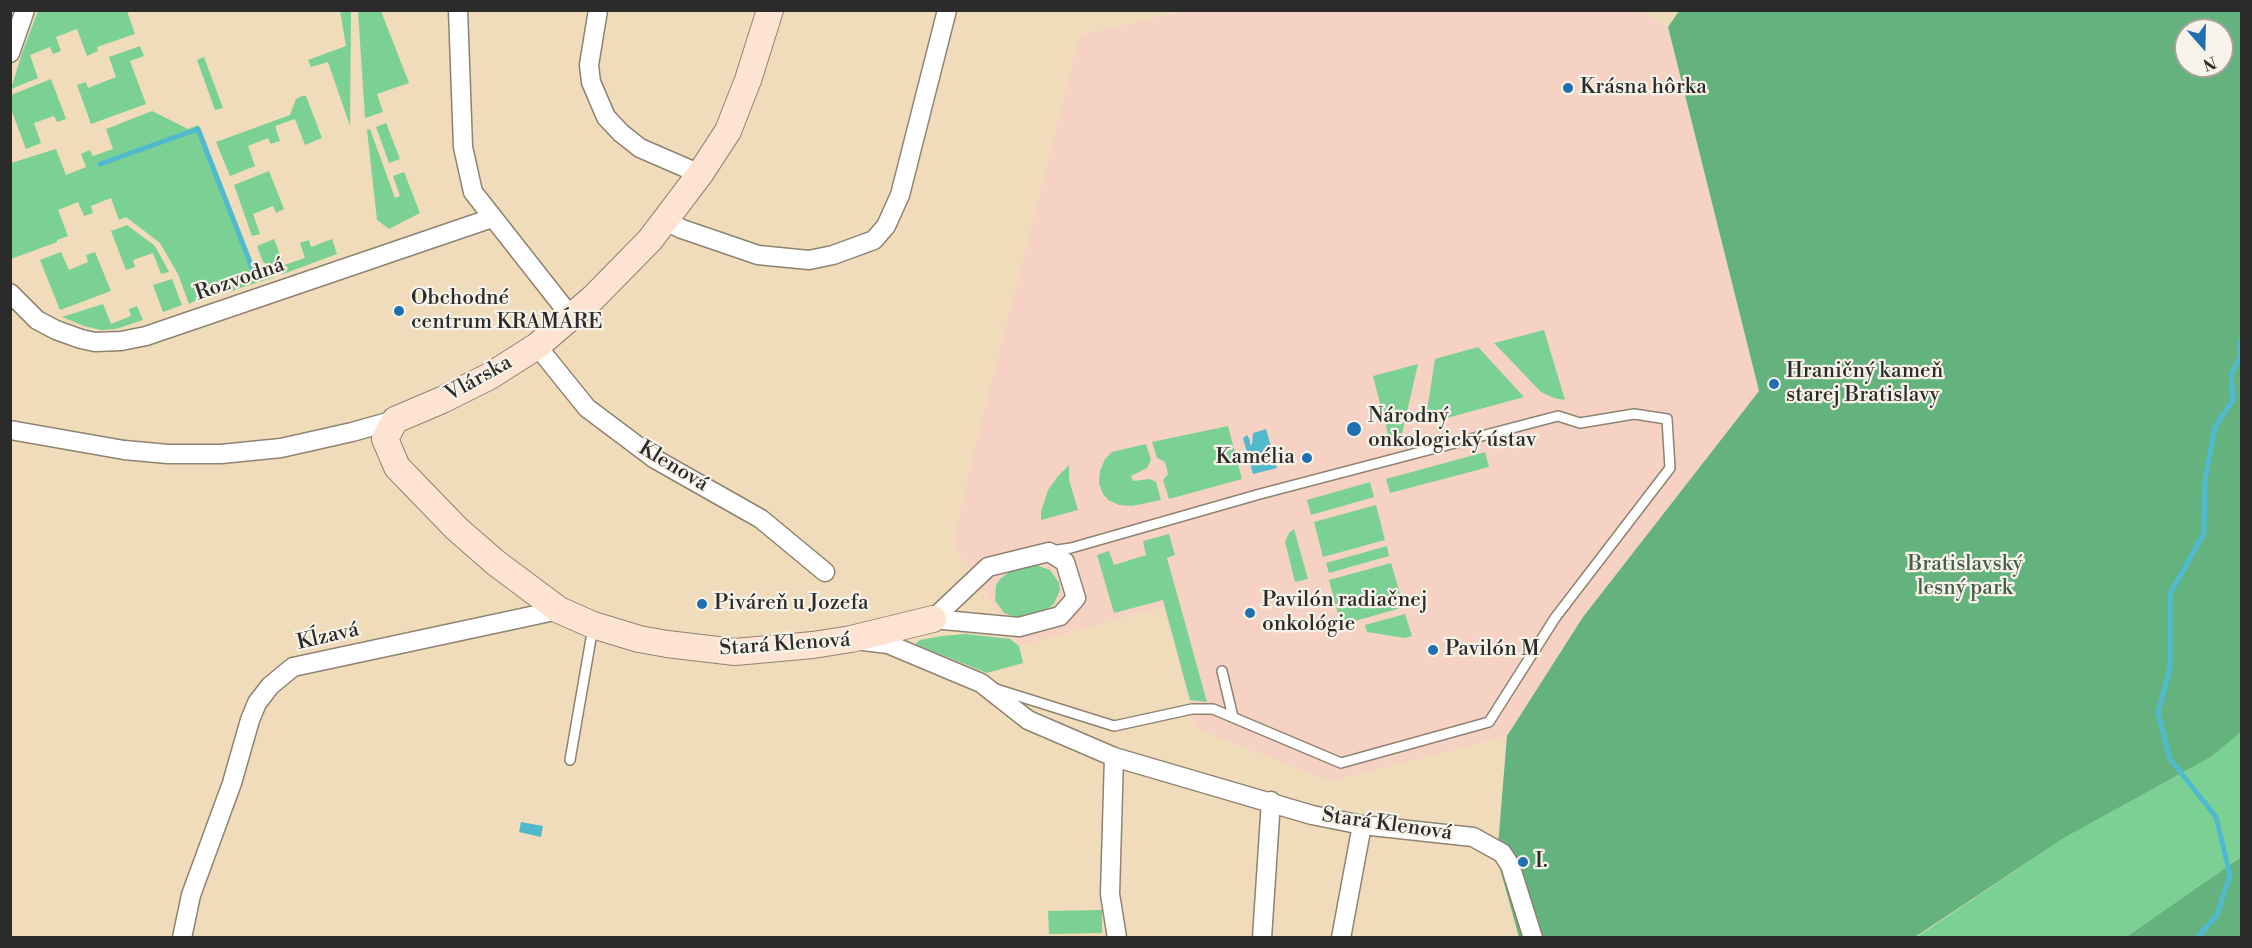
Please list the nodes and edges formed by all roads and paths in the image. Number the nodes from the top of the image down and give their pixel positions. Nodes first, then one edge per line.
1 (25, 10) edge
2 (458, 10) edge
3 (598, 10) edge
4 (770, 10) edge
5 (947, 10) edge
6 (10, 53) edge
7 (700, 174) junction
8 (492, 218) junction
9 (665, 221) junction
10 (10, 293) edge
11 (572, 318) junction
12 (537, 346) junction
13 (395, 420) junction
14 (10, 430) edge
15 (1049, 552) junction
16 (825, 572) dead end
17 (559, 610) junction
18 (933, 619) junction
19 (593, 625) junction
20 (851, 639) junction
21 (1222, 671) dead end
22 (987, 686) junction
23 (1233, 717) junction
24 (1114, 757) junction
25 (570, 760) dead end
26 (1271, 801) junction
27 (1362, 825) junction
28 (182, 938) edge
29 (1117, 938) edge
30 (1262, 938) edge
31 (1341, 938) edge
32 (1533, 938) edge

1 - 6 street
2 - 8 street
3 - 7 street
4 - 7 street, Vlárska
5 - 9 street
7 - 9 street, Vlárska
8 - 10 street, Rozvodná
8 - 11 street
9 - 11 street, Vlárska
11 - 12 street, Vlárska
12 - 13 street, Vlárska
12 - 16 street, Klenová
13 - 14 street, Vlárska
13 - 17 street, Stará Klenová
15 - 18 street
15 - 18 street
15 - 23 lane
17 - 19 street, Stará Klenová
17 - 28 street, Kĺzavá
18 - 20 street
19 - 20 street, Stará Klenová
19 - 25 lane
20 - 22 street, Stará Klenová
21 - 23 lane
22 - 23 lane
22 - 24 street, Stará Klenová
24 - 26 street, Stará Klenová
24 - 29 street
26 - 27 street, Stará Klenová
26 - 30 street
27 - 31 street
27 - 32 street, Stará Klenová

